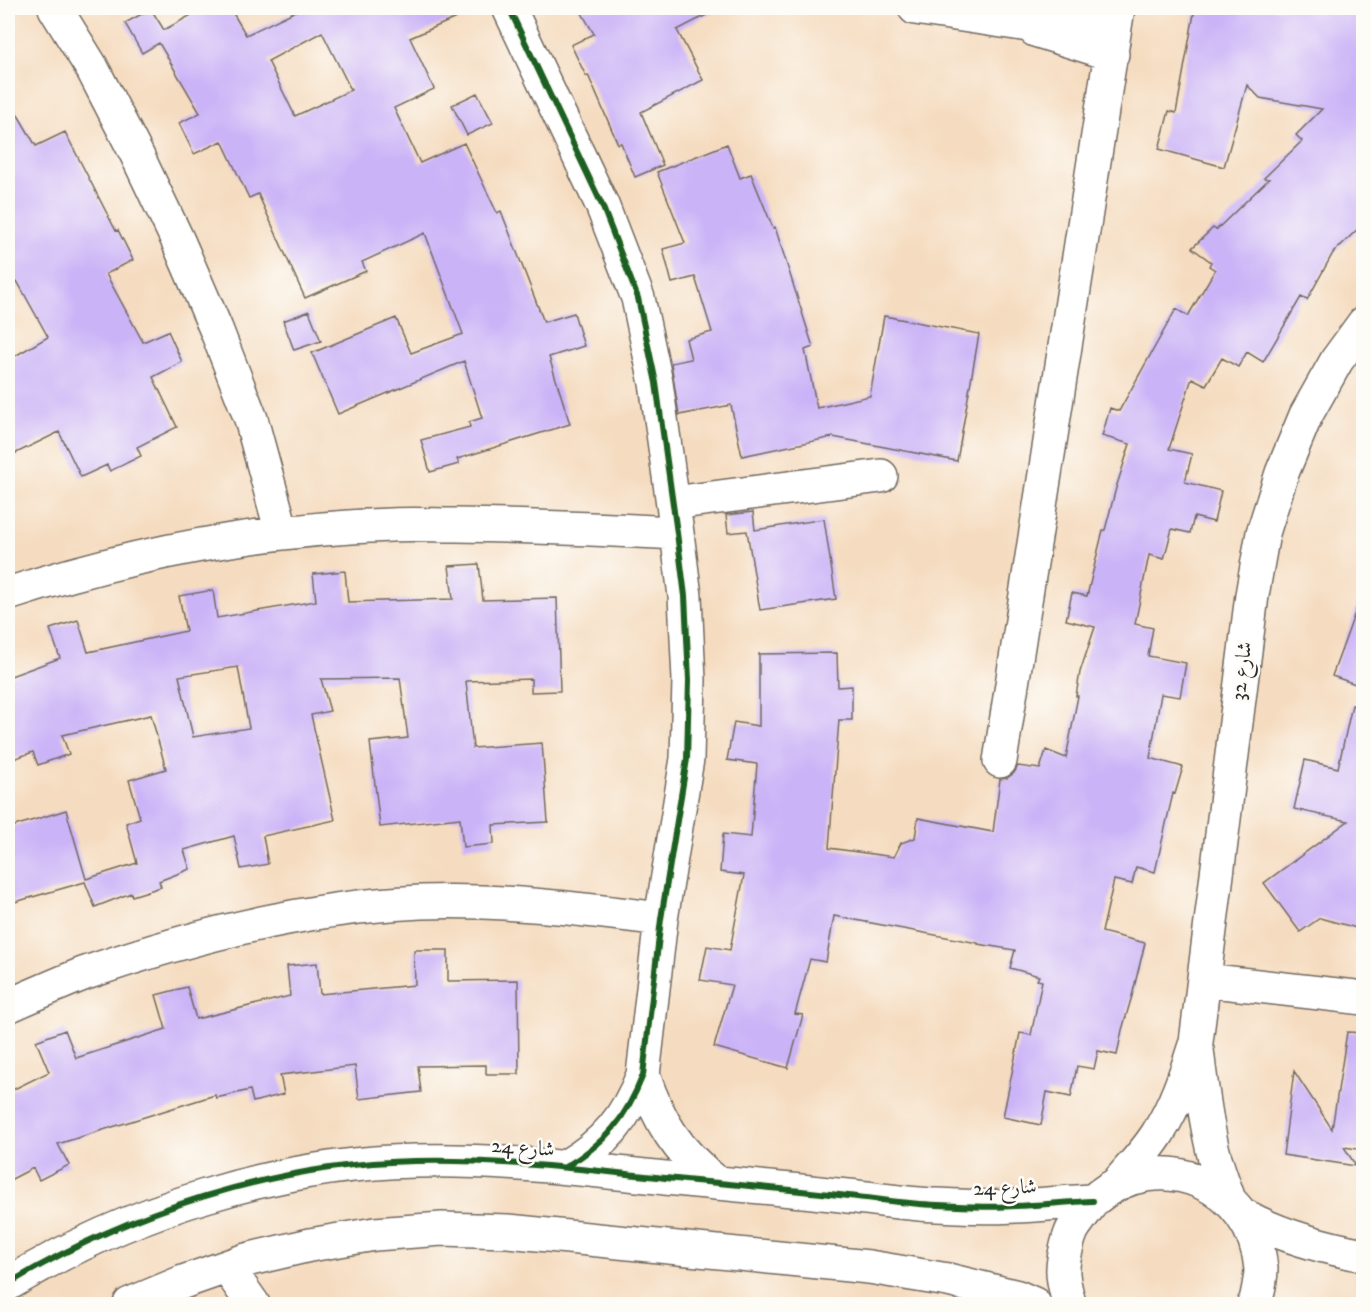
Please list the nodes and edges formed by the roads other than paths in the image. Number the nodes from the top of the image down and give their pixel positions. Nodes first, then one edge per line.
1 (55, 8) edge
2 (509, 8) edge
3 (915, 8) edge
4 (1118, 9) edge
5 (1022, 24) junction
6 (1112, 54) junction
7 (1364, 322) edge
8 (881, 476) dead end
9 (675, 518) junction
10 (282, 533) junction
11 (8, 594) edge
12 (1000, 761) dead end
13 (661, 919) junction
14 (1204, 980) junction
15 (1364, 998) edge
16 (8, 1006) edge
17 (1197, 1042) junction
18 (644, 1075) junction
19 (565, 1167) junction
20 (717, 1183) junction
21 (1105, 1192) junction
22 (1236, 1208) junction
23 (1364, 1255) edge
24 (227, 1267) junction
25 (8, 1284) edge
26 (130, 1305) edge
27 (253, 1305) edge
28 (1034, 1305) edge
29 (1069, 1305) edge
30 (1254, 1305) edge

1 - 10 street
2 - 9 street
3 - 5 street
4 - 5 street
4 - 6 street
5 - 6 street
6 - 12 street
7 - 14 street, شارع 32
8 - 9 street
9 - 10 street
9 - 13 street
10 - 11 street
13 - 16 street
13 - 18 street
14 - 15 street
14 - 17 street, شارع 32
17 - 21 street
17 - 22 street
18 - 19 street
18 - 20 street
19 - 20 street, شارع 24
19 - 25 street, شارع 24
20 - 21 street, شارع 24
21 - 22 street, شارع 24
21 - 29 street
22 - 23 street
22 - 30 street
24 - 26 street
24 - 27 street
24 - 28 street

